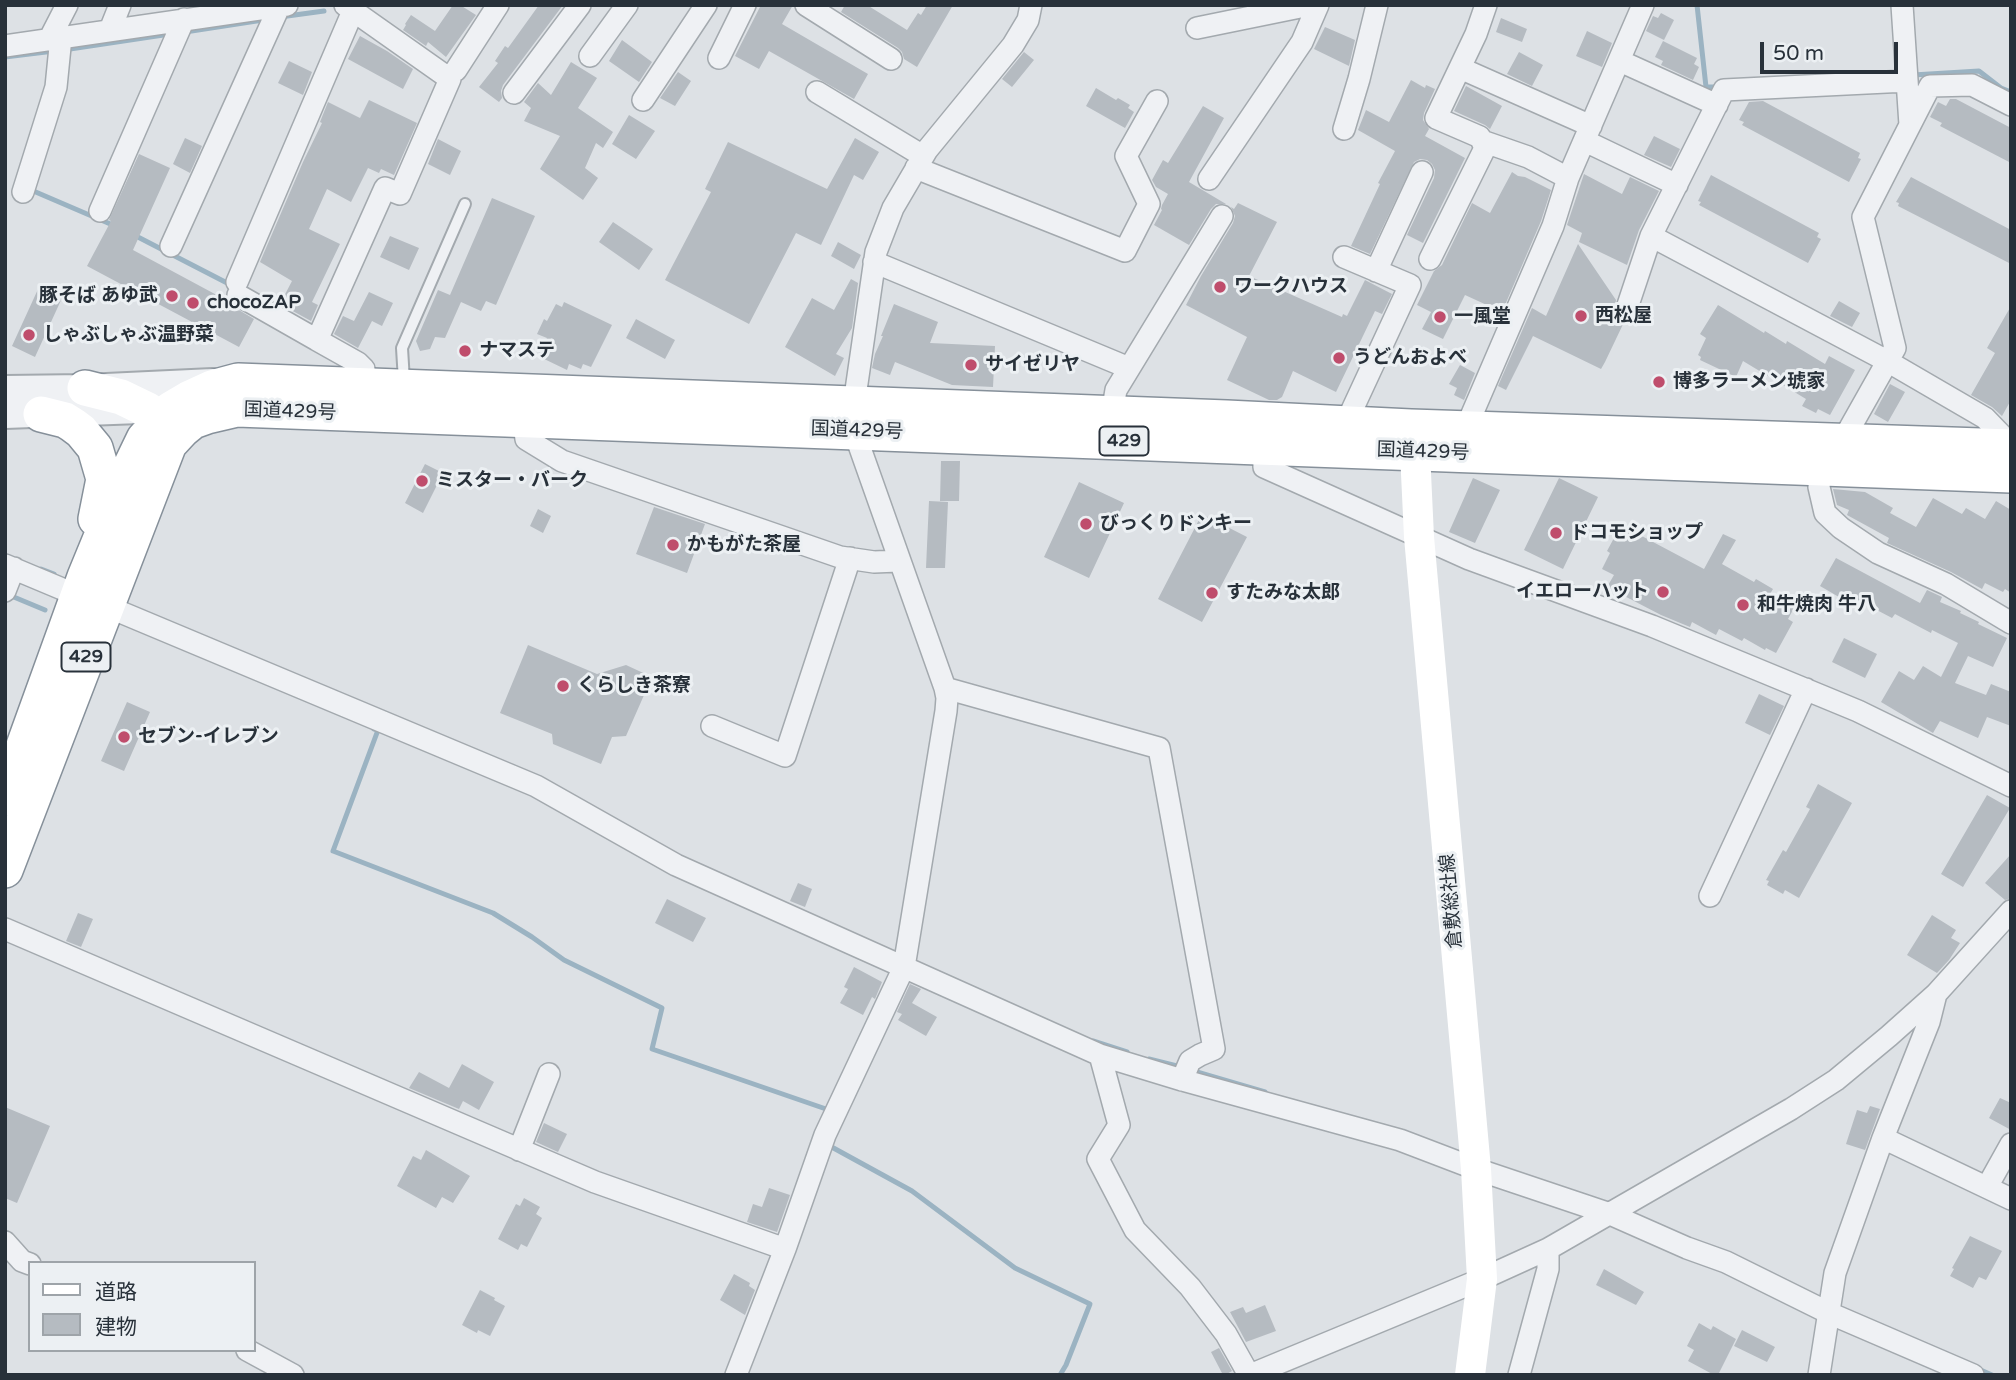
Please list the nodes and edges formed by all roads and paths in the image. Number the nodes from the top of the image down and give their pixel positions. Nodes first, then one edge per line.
1 (67, 5) edge
2 (120, 5) edge
3 (498, 5) edge
4 (580, 5) edge
5 (627, 5) edge
6 (706, 5) edge
7 (746, 5) edge
8 (806, 5) edge
9 (1031, 5) edge
10 (1310, 5) edge
11 (1318, 5) edge
12 (1377, 5) edge
13 (1486, 5) edge
14 (1643, 5) edge
15 (1902, 5) edge
16 (283, 6) edge
17 (349, 8) edge
18 (184, 19) junction
19 (1197, 28) dead end
20 (110, 30) junction
21 (56, 38) junction
22 (5, 46) edge
23 (590, 56) dead end
24 (719, 58) dead end
25 (891, 59) dead end
26 (1620, 61) junction
27 (1460, 68) junction
28 (456, 70) dead end
29 (1907, 77) junction
30 (817, 92) dead end
31 (514, 93) dead end
32 (642, 100) dead end
33 (1157, 101) dead end
34 (1717, 105) junction
35 (2011, 105) edge
36 (1910, 125) junction
37 (1345, 128) dead end
38 (1588, 133) junction
39 (1482, 141) junction
40 (920, 162) junction
41 (1422, 172) dead end
42 (1209, 178) dead end
43 (1568, 178) junction
44 (1677, 185) junction
45 (23, 192) dead end
46 (465, 204) dead end
47 (100, 211) dead end
48 (1222, 216) dead end
49 (1651, 236) junction
50 (171, 246) dead end
51 (1344, 257) dead end
52 (1430, 259) dead end
53 (874, 262) junction
54 (1376, 271) junction
55 (1628, 305) dead end
56 (317, 340) junction
57 (1887, 362) junction
58 (1129, 368) junction
59 (365, 386) junction
60 (404, 387) junction
61 (85, 388) junction
62 (5, 389) edge
63 (237, 395) junction
64 (41, 414) junction
65 (1112, 414) junction
66 (5, 415) edge
67 (854, 418) junction
68 (523, 419) junction
69 (161, 421) junction
70 (1346, 423) junction
71 (1466, 428) junction
72 (1263, 433) junction
73 (1413, 439) junction
74 (2011, 446) edge
75 (1832, 455) junction
76 (2011, 475) edge
77 (1419, 537) junction
78 (850, 558) junction
79 (898, 561) junction
80 (9, 566) edge
81 (5, 591) edge
82 (90, 593) junction
83 (2011, 623) edge
84 (945, 688) junction
85 (1806, 689) junction
86 (712, 726) dead end
87 (2011, 786) edge
88 (5, 798) edge
89 (5, 870) edge
90 (1710, 896) dead end
91 (2011, 911) edge
92 (5, 929) edge
93 (906, 960) junction
94 (1936, 994) junction
95 (1100, 1055) junction
96 (549, 1074) dead end
97 (1184, 1074) junction
98 (1883, 1138) junction
99 (2011, 1144) edge
100 (519, 1150) junction
101 (1476, 1169) junction
102 (1987, 1187) junction
103 (2011, 1199) edge
104 (1615, 1211) junction
105 (5, 1242) edge
106 (785, 1249) junction
107 (1548, 1249) junction
108 (28, 1263) edge
109 (1482, 1279) junction
110 (1829, 1313) junction
111 (251, 1352) edge
112 (293, 1375) edge
113 (736, 1375) edge
114 (1249, 1375) edge
115 (1470, 1375) edge
116 (1519, 1375) edge
117 (1819, 1375) edge
118 (1973, 1375) edge

1 - 21 street
2 - 20 street
3 - 28 street
4 - 31 street
5 - 23 street
6 - 32 street
7 - 24 street
8 - 25 street
9 - 40 street
10 - 19 street
11 - 42 street
12 - 37 street
13 - 27 street
14 - 26 street
15 - 29 street
16 - 18 street
16 - 50 street
17 - 56 street
17 - 56 street
18 - 20 street
18 - 47 street
20 - 21 street
21 - 22 street
21 - 45 street
26 - 34 street
26 - 38 street
27 - 38 street
27 - 39 street
29 - 34 street
29 - 36 street
30 - 40 street
33 - 40 street
34 - 44 street
35 - 36 street
36 - 57 street
38 - 43 street
38 - 44 street
39 - 43 street
39 - 52 street
40 - 53 street
41 - 54 street
43 - 71 street
44 - 49 street
46 - 60 lane
48 - 58 street
49 - 55 street
49 - 57 street
51 - 54 street
53 - 58 street
53 - 67 street
54 - 70 street
56 - 59 street
57 - 74 street
57 - 75 street
58 - 65 street
59 - 60 highway, 国道429号 / 429
59 - 63 highway, 国道429号 / 429
60 - 67 highway, 国道429号 / 429
61 - 62 street
61 - 63 street
61 - 69 highway
63 - 68 highway, 国道429号 / 429
63 - 69 highway, 国道429号 / 429
64 - 66 street
64 - 69 street
64 - 82 highway
65 - 67 highway, 国道429号 / 429
65 - 72 highway, 国道429号 / 429
67 - 68 highway, 国道429号 / 429
67 - 72 highway, 国道429号 / 429
67 - 79 street
68 - 78 street
69 - 82 highway, 国道429号 / 429
70 - 72 highway, 国道429号 / 429
70 - 73 highway, 国道429号 / 429
71 - 73 highway, 国道429号 / 429
71 - 75 highway, 国道429号 / 429
72 - 73 highway, 国道429号 / 429
72 - 77 street
73 - 75 highway, 国道429号 / 429
73 - 77 main road, 倉敷総社線
74 - 75 highway, 国道429号 / 429
75 - 76 highway, 国道429号 / 429
75 - 83 street
77 - 85 street
77 - 101 main road, 倉敷総社線
78 - 79 street
78 - 86 street
79 - 84 street
80 - 81 street
80 - 82 street
82 - 88 highway, 国道429号 / 429
82 - 89 highway, 国道429号 / 429
82 - 93 street
84 - 93 street
84 - 97 street
85 - 87 street
85 - 90 street
91 - 94 street
92 - 100 street
93 - 95 street
93 - 106 street
94 - 98 street
94 - 104 street
95 - 97 street
95 - 114 street
96 - 100 street
97 - 101 street
98 - 102 street
98 - 110 street
99 - 102 street
100 - 106 street
101 - 104 street
101 - 109 main road, 倉敷総社線
102 - 103 street
104 - 107 street
104 - 110 street
105 - 108 street
106 - 113 street
107 - 109 street
107 - 116 street
109 - 114 street
109 - 115 main road, 倉敷総社線
110 - 117 street
110 - 118 street
111 - 112 street

